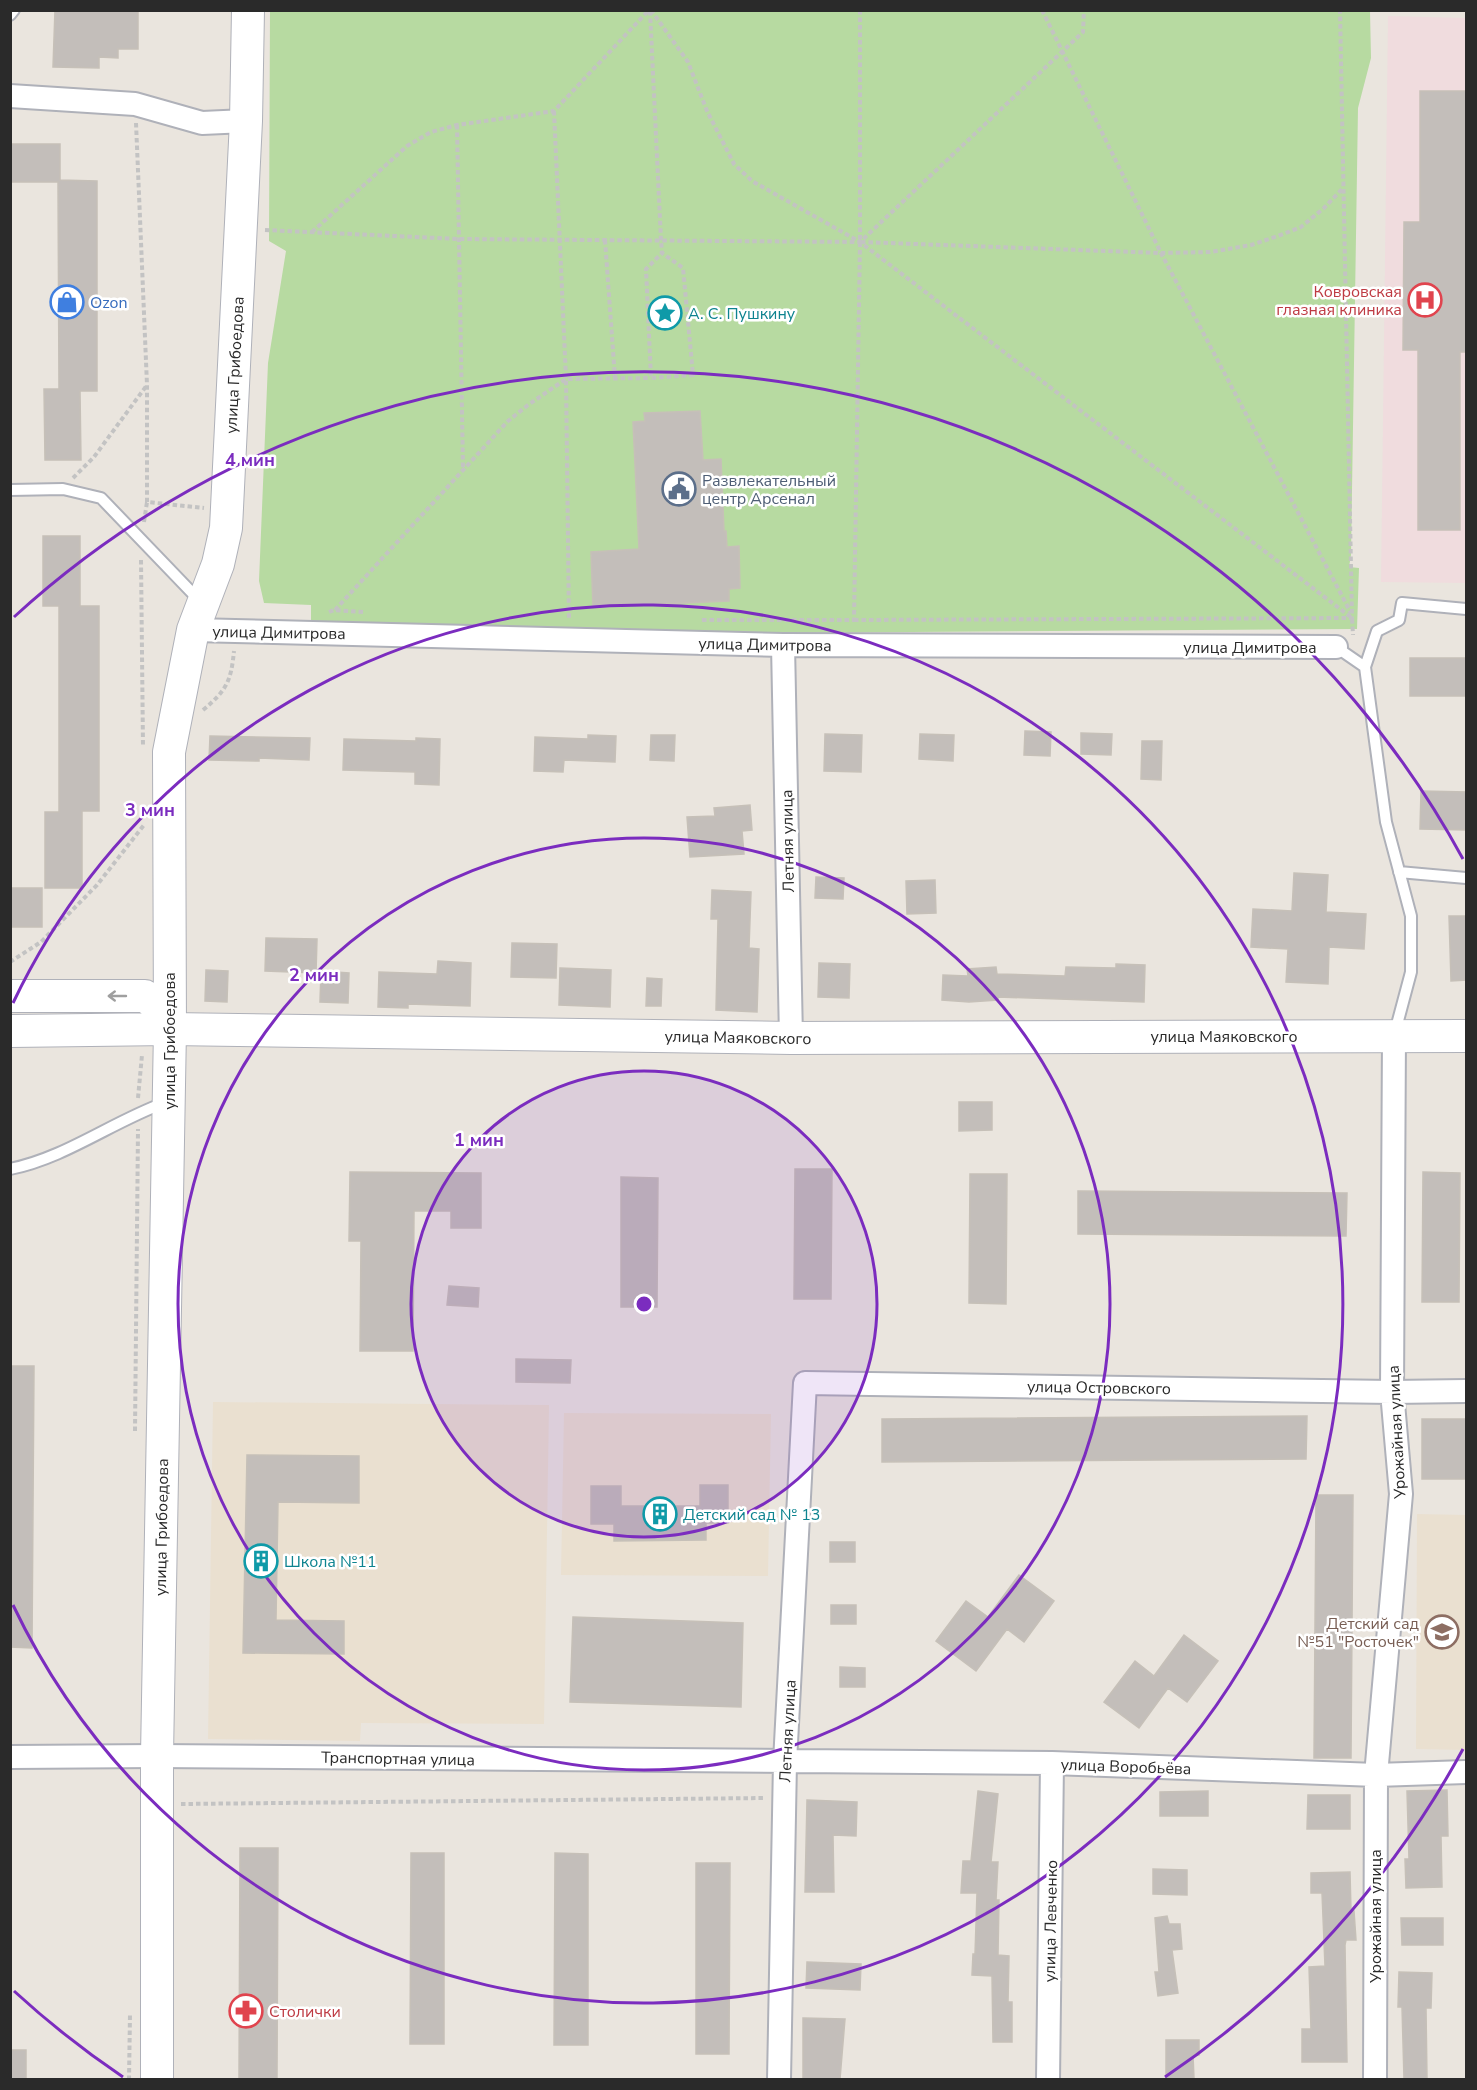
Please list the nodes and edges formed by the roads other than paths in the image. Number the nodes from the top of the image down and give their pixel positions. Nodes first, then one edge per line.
1 (14, 10) edge
2 (248, 10) edge
3 (10, 15) edge
4 (10, 96) edge
5 (246, 121) junction
6 (10, 490) edge
7 (1467, 609) edge
8 (199, 617) junction
9 (783, 645) junction
10 (1336, 647) joint
11 (1365, 667) junction
12 (1399, 872) junction
13 (1467, 878) edge
14 (10, 996) edge
15 (162, 1024) junction
16 (10, 1031) edge
17 (1394, 1035) junction
18 (1467, 1036) edge
19 (791, 1038) junction
20 (169, 1101) junction
21 (10, 1169) edge
22 (805, 1383) joint
23 (1467, 1391) edge
24 (1392, 1392) junction
25 (157, 1756) junction
26 (10, 1757) edge
27 (785, 1762) junction
28 (1053, 1763) junction
29 (1467, 1772) edge
30 (1376, 1775) junction
31 (157, 2079) edge
32 (778, 2079) edge
33 (1048, 2079) edge
34 (1375, 2079) edge

1 - 3 lane
2 - 5 street, улица Грибоедова
4 - 5 street
5 - 8 street, улица Грибоедова
6 - 8 lane
7 - 11 lane
8 - 9 street, улица Димитрова
8 - 15 street, улица Грибоедова
9 - 10 street, улица Димитрова
9 - 19 street, Летняя улица
10 - 11 lane
11 - 12 lane
12 - 13 lane
12 - 17 lane
15 -> 14 street
15 - 16 street, улица Маяковского
15 - 19 street, улица Маяковского
15 - 20 street, улица Грибоедова
17 - 18 street, улица Маяковского
17 - 19 street, улица Маяковского
17 - 24 street, Урожайная улица
20 - 21 lane
20 - 25 street, улица Грибоедова
22 - 24 street, улица Островского
22 - 27 street, Летняя улица
23 - 24 street, улица Островского
24 - 30 street, Урожайная улица
25 - 26 street, Транспортная улица
25 - 27 street, Транспортная улица
25 - 31 street, улица Грибоедова
27 - 28 street, улица Воробьёва
27 - 32 street, Летняя улица
28 - 30 street, улица Воробьёва
28 - 33 street, улица Левченко
29 - 30 street, улица Воробьёва
30 - 34 street, Урожайная улица

